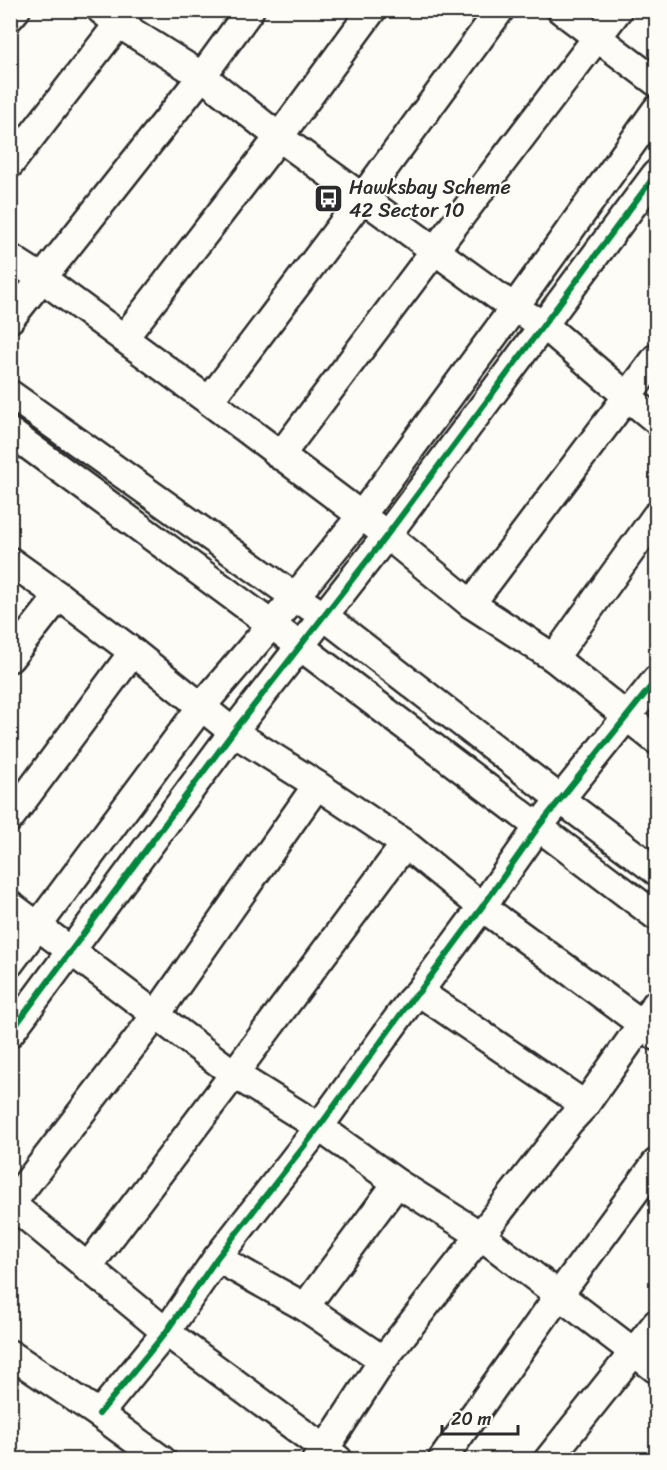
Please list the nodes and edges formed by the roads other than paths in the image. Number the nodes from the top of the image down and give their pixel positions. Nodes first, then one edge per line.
1 (16, 10) edge
2 (250, 10) edge
3 (372, 10) edge
4 (500, 10) edge
5 (561, 10) edge
6 (618, 10) edge
7 (117, 15) edge
8 (10, 17) edge
9 (597, 38) junction
10 (202, 76) junction
11 (657, 82) edge
12 (657, 110) edge
13 (279, 136) junction
14 (10, 164) edge
15 (657, 174) edge
16 (363, 197) junction
17 (435, 250) junction
18 (10, 258) edge
19 (43, 279) junction
20 (514, 308) junction
21 (10, 319) edge
22 (544, 325) junction
23 (124, 338) junction
24 (657, 358) edge
25 (10, 394) edge
26 (628, 397) junction
27 (209, 401) junction
28 (657, 420) edge
29 (10, 432) edge
30 (280, 456) junction
31 (361, 516) junction
32 (657, 516) edge
33 (387, 535) junction
34 (10, 561) edge
35 (59, 596) junction
36 (296, 597) junction
37 (471, 604) junction
38 (324, 616) junction
39 (272, 625) junction
40 (300, 647) junction
41 (133, 652) junction
42 (10, 658) edge
43 (554, 658) junction
44 (657, 680) edge
45 (201, 707) junction
46 (627, 718) junction
47 (233, 732) junction
48 (657, 740) edge
49 (317, 785) junction
50 (560, 799) junction
51 (10, 818) edge
52 (538, 826) junction
53 (405, 844) junction
54 (657, 871) edge
55 (10, 905) edge
56 (482, 907) junction
57 (657, 916) edge
58 (38, 926) junction
59 (70, 950) junction
60 (10, 963) edge
61 (418, 992) junction
62 (156, 1015) junction
63 (652, 1021) edge
64 (10, 1033) edge
65 (234, 1074) junction
66 (585, 1105) junction
67 (319, 1126) junction
68 (657, 1163) edge
69 (397, 1183) junction
70 (11, 1204) edge
71 (480, 1235) junction
72 (217, 1258) junction
73 (87, 1268) junction
74 (559, 1295) junction
75 (306, 1307) junction
76 (657, 1324) edge
77 (166, 1332) junction
78 (634, 1351) junction
79 (10, 1354) edge
80 (383, 1360) junction
81 (657, 1369) edge
82 (99, 1414) junction
83 (327, 1456) edge
84 (162, 1460) edge
85 (442, 1460) edge
86 (548, 1460) edge

1 - 8 street
2 - 10 street
3 - 13 street
4 - 16 street
5 - 9 street
6 - 9 street
7 - 10 street
7 - 14 street
9 - 11 street
9 - 17 street
10 - 13 street
10 - 19 street
12 - 20 street
13 - 16 street
13 - 23 street
15 - 22 street
16 - 17 street
16 - 27 street
17 - 20 street
17 - 30 street
18 - 19 street
19 - 21 street
19 - 23 street
20 - 22 street
20 - 31 street
22 - 26 street
22 - 33 street
23 - 27 street
24 - 26 street
25 - 36 street
26 - 28 street
26 - 37 street
27 - 30 street
29 - 39 street
30 - 31 street
31 - 33 street
31 - 36 street
32 - 43 street
33 - 37 street
33 - 38 street
34 - 35 street
35 - 41 street
35 - 42 street
36 - 38 street
36 - 39 street
37 - 43 street
38 - 40 street
38 - 50 street
39 - 40 street
39 - 45 street
40 - 47 street
40 - 52 street
41 - 45 street
41 - 51 street
43 - 46 street
44 - 46 street
45 - 47 street
45 - 58 street
46 - 48 street
46 - 50 street
47 - 49 street
47 - 59 street
49 - 53 street
49 - 62 street
50 - 52 street
50 - 54 street
52 - 56 street
52 - 57 street
53 - 56 street
53 - 65 street
55 - 58 street
56 - 61 street
56 - 63 street
58 - 59 street
58 - 60 street
59 - 62 street
59 - 64 street
61 - 66 street
61 - 67 street
62 - 65 street
62 - 70 street
63 - 66 street
65 - 67 street
65 - 73 street
66 - 71 street
67 - 69 street
67 - 72 street
68 - 74 street
69 - 71 street
69 - 75 street
70 - 73 street
71 - 74 street
71 - 80 street
72 - 75 street
72 - 77 street
73 - 77 street
74 - 78 street
74 - 85 street
75 - 80 street
76 - 78 street
77 - 82 street
77 - 83 street
78 - 81 street
78 - 86 street
79 - 82 street
80 - 83 street
82 - 84 street

